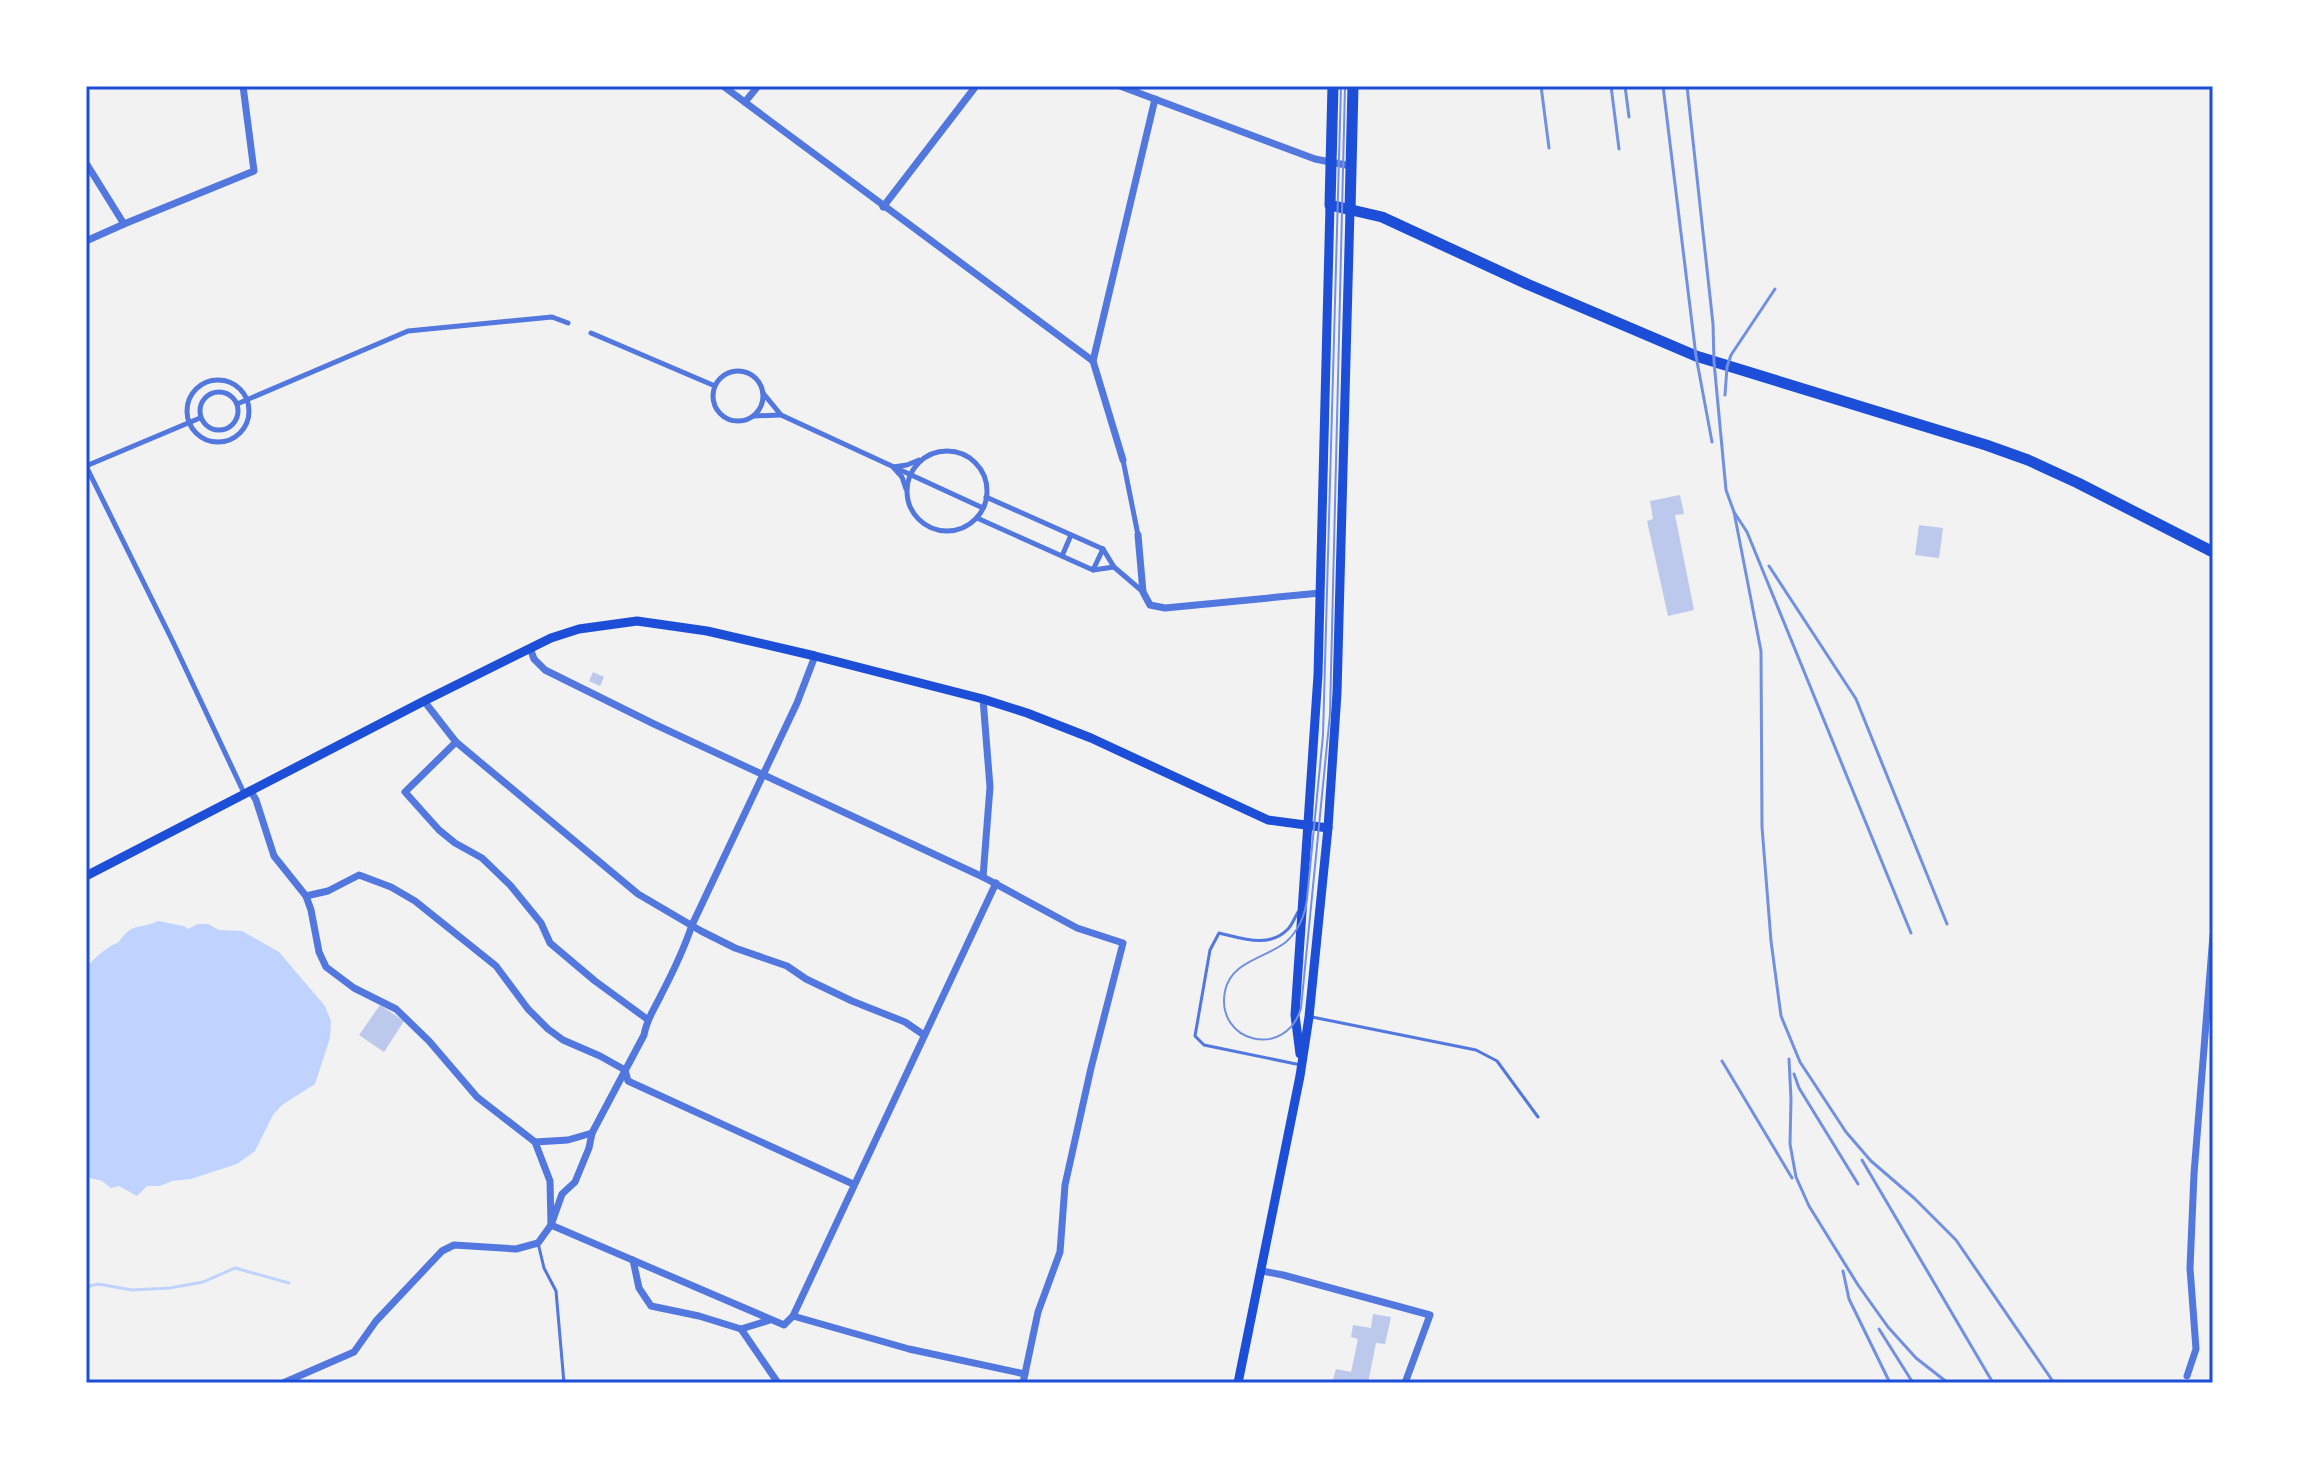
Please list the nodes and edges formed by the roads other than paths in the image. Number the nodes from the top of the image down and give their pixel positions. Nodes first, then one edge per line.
1 (243, 86) edge
2 (723, 86) edge
3 (758, 86) edge
4 (976, 86) edge
5 (1120, 86) edge
6 (1333, 86) edge
7 (1353, 86) edge
8 (1155, 99) junction
9 (745, 102) junction
10 (86, 163) edge
11 (1331, 163) junction
12 (1351, 166) junction
13 (1330, 205) junction
14 (883, 207) junction
15 (1350, 210) junction
16 (124, 224) junction
17 (86, 241) edge
18 (568, 323) dead end
19 (591, 333) dead end
20 (1093, 361) junction
21 (206, 383) junction
22 (715, 386) junction
23 (210, 393) junction
24 (763, 393) junction
25 (247, 399) junction
26 (237, 404) junction
27 (781, 415) junction
28 (753, 416) junction
29 (200, 418) junction
30 (189, 423) junction
31 (226, 429) junction
32 (230, 440) junction
33 (924, 458) junction
34 (1123, 460) joint
35 (86, 466) edge
36 (893, 467) junction
37 (911, 474) junction
38 (907, 494) junction
39 (986, 497) junction
40 (983, 508) junction
41 (977, 518) junction
42 (1071, 535) junction
43 (1138, 535) joint
44 (1103, 549) junction
45 (2213, 552) edge
46 (1062, 556) junction
47 (1114, 567) junction
48 (1093, 570) junction
49 (1143, 592) junction
50 (1320, 593) junction
51 (530, 648) junction
52 (815, 656) junction
53 (983, 699) junction
54 (424, 701) junction
55 (456, 742) junction
56 (762, 775) junction
57 (247, 791) junction
58 (1308, 826) junction
59 (1328, 828) junction
60 (86, 876) edge
61 (983, 877) junction
62 (996, 883) junction
63 (306, 896) junction
64 (1302, 905) junction
65 (692, 925) junction
66 (2213, 935) edge
67 (1309, 1017) junction
68 (647, 1019) junction
69 (924, 1035) junction
70 (1302, 1065) junction
71 (625, 1070) junction
72 (1538, 1117) dead end
73 (592, 1133) junction
74 (535, 1142) junction
75 (853, 1184) junction
76 (551, 1225) junction
77 (538, 1243) junction
78 (633, 1260) junction
79 (1262, 1271) junction
80 (793, 1316) junction
81 (770, 1320) junction
82 (741, 1329) junction
83 (1025, 1374) junction
84 (2187, 1376) dead end
85 (283, 1383) edge
86 (564, 1383) edge
87 (778, 1383) edge
88 (1023, 1383) edge
89 (1238, 1383) edge
90 (1405, 1383) edge

1 - 16 street
2 - 9 street
3 - 9 street
4 - 14 street
5 - 8 street
6 - 11 highway
7 - 12 highway
8 - 11 street
8 - 20 street
9 - 14 street
10 - 16 street
11 - 12 street
11 - 13 highway
12 - 15 highway
13 - 15 highway
13 - 50 main road
14 - 20 street
15 - 45 highway
15 - 59 main road
16 - 17 street
18 - 25 street
19 - 22 street
20 - 34 street
21 - 23 street
21 - 25 street
21 - 30 street
22 - 24 street
22 - 28 street
23 - 26 street
23 - 29 street
24 - 27 street
24 - 28 street
25 - 26 street
25 - 32 street
26 - 31 street
27 - 28 street
27 - 36 street
29 - 30 street
29 - 31 street
30 - 32 street
30 - 35 street
31 - 32 street
33 - 36 street
33 - 37 street
33 - 39 street
34 - 43 street
35 - 57 street
36 - 37 street
36 - 38 street
37 - 38 street
37 - 40 street
38 - 41 street
39 - 40 street
39 - 42 street
40 - 41 street
41 - 46 street
42 - 44 street
42 - 46 street
43 - 49 street
44 - 47 street
44 - 48 street
46 - 48 street
47 - 48 street
47 - 49 street
49 - 50 street
50 - 58 main road
51 - 52 main road
51 - 54 main road
51 - 56 street
52 - 53 main road
52 - 56 street
53 - 58 main road
53 - 61 street
54 - 55 street
54 - 57 main road
55 - 65 street
55 - 68 street
56 - 61 street
56 - 65 street
57 - 60 main road
57 - 63 street
58 - 59 main road
58 - 64 main road
59 - 67 main road
61 - 62 street
62 - 69 street
62 - 83 street
63 - 71 street
63 - 74 street
64 - 70 main road
64 - 70 lane
65 - 68 street
65 - 69 street
66 - 84 street
67 - 70 main road
67 - 72 lane
68 - 71 street
69 - 75 street
70 - 79 main road
71 - 73 street
71 - 75 street
73 - 74 street
73 - 76 street
74 - 76 street
75 - 80 street
76 - 77 street
76 - 78 street
77 - 85 street
77 - 86 lane
78 - 81 street
78 - 82 street
79 - 89 main road
79 - 90 street
80 - 81 street
80 - 83 street
81 - 82 street
82 - 87 street
83 - 88 street

